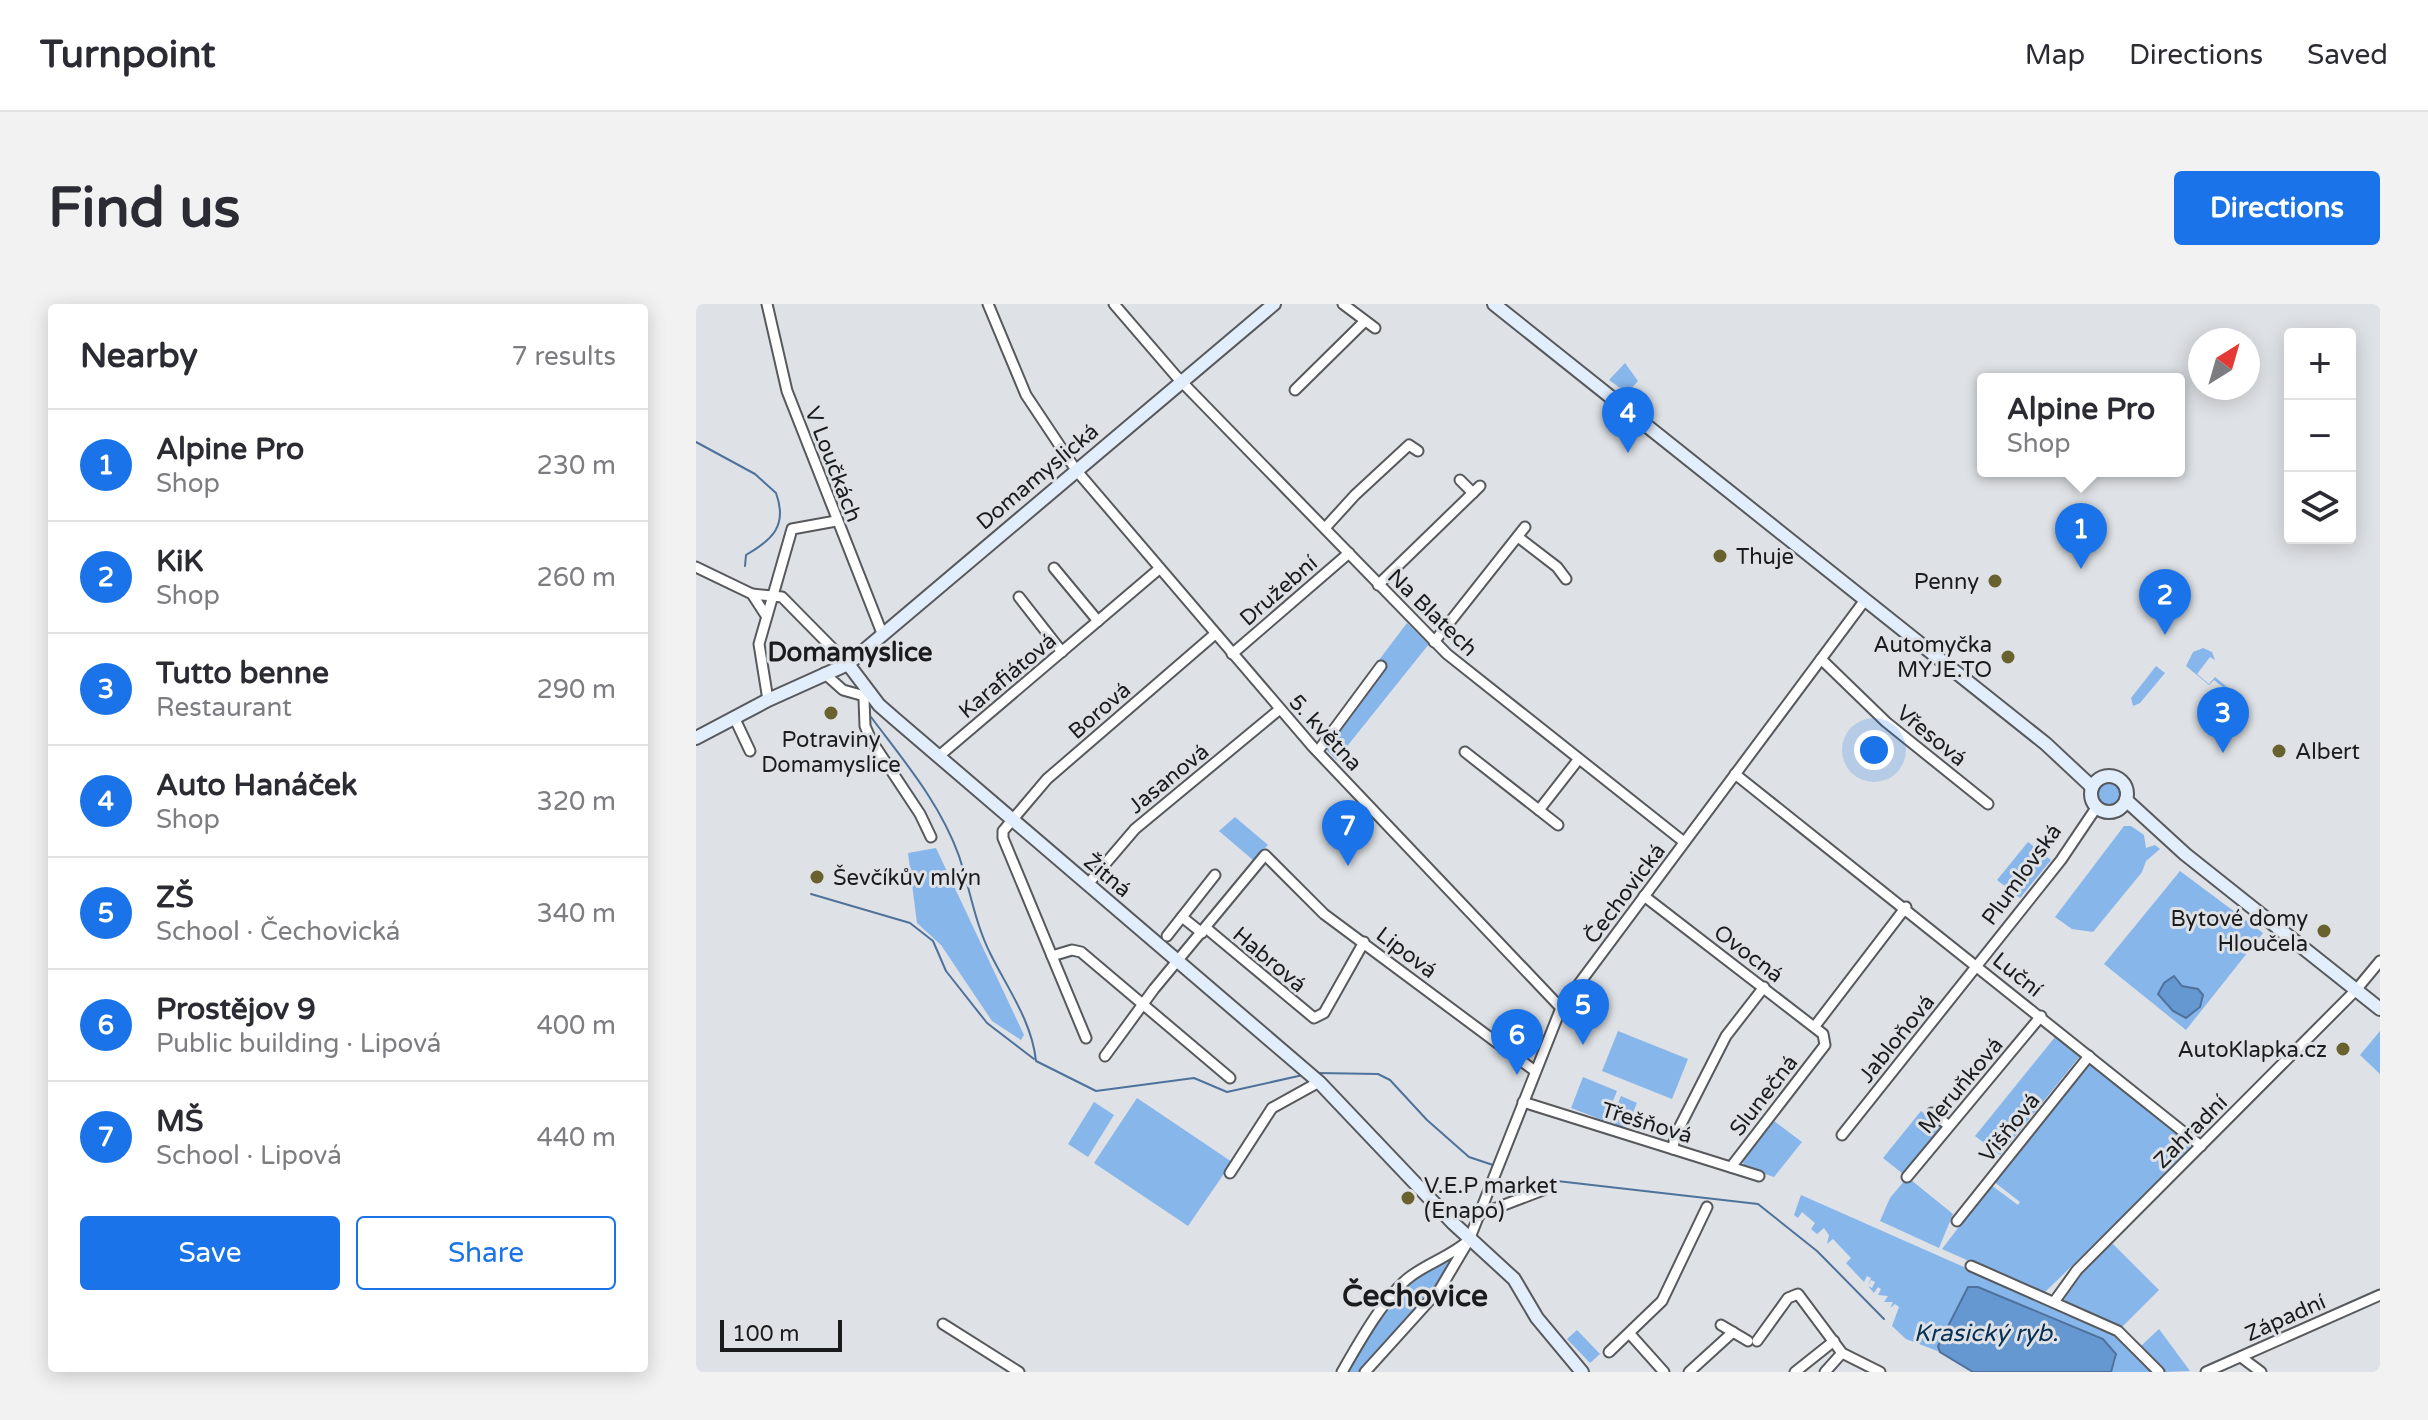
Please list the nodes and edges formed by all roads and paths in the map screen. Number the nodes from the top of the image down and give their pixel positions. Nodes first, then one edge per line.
1 (767, 304) edge
2 (988, 304) edge
3 (1114, 304) edge
4 (1274, 304) edge
5 (1343, 304) edge
6 (1494, 304) edge
7 (1365, 321) junction
8 (1375, 328) dead end
9 (1181, 381) junction
10 (1295, 390) dead end
11 (1410, 444) dead end
12 (1076, 470) junction
13 (1460, 480) dead end
14 (836, 521) junction
15 (1525, 527) dead end
16 (1325, 528) junction
17 (1518, 537) junction
18 (1349, 553) junction
19 (696, 567) edge
20 (1054, 568) dead end
21 (1159, 569) junction
22 (1566, 579) dead end
23 (1378, 585) junction
24 (752, 594) junction
25 (775, 594) junction
26 (1019, 597) dead end
27 (1865, 600) junction
28 (765, 614) junction
29 (1098, 621) junction
30 (882, 633) junction
31 (1215, 634) junction
32 (1434, 642) junction
33 (1062, 652) junction
34 (1232, 654) junction
35 (1821, 659) junction
36 (848, 664) junction
37 (1381, 666) dead end
38 (824, 673) junction
39 (868, 697) junction
40 (768, 700) junction
41 (1280, 709) junction
42 (734, 717) junction
43 (696, 738) edge
44 (750, 751) dead end
45 (1318, 751) junction
46 (1465, 752) dead end
47 (939, 756) junction
48 (1578, 760) junction
49 (1735, 774) junction
50 (2095, 783) junction
51 (1988, 804) dead end
52 (2122, 805) junction
53 (2096, 808) junction
54 (1539, 810) junction
55 (1012, 820) junction
56 (1558, 825) dead end
57 (931, 837) dead end
58 (1684, 842) junction
59 (1215, 875) dead end
60 (1088, 884) junction
61 (1644, 896) junction
62 (1906, 907) junction
63 (1182, 917) junction
64 (1204, 931) junction
65 (1167, 936) dead end
66 (1364, 942) junction
67 (1052, 956) junction
68 (1179, 961) junction
69 (2380, 961) edge
70 (1978, 965) junction
71 (1764, 987) junction
72 (2356, 990) junction
73 (1142, 1004) junction
74 (1561, 1008) junction
75 (2380, 1009) edge
76 (2041, 1016) junction
77 (1815, 1026) junction
78 (1086, 1038) dead end
79 (1825, 1045) joint
80 (1105, 1056) dead end
81 (2089, 1056) junction
82 (1535, 1071) junction
83 (1314, 1077) junction
84 (1230, 1078) dead end
85 (1523, 1102) junction
86 (1932, 1113) dead end
87 (1948, 1125) junction
88 (1842, 1135) dead end
89 (2201, 1146) junction
90 (1673, 1149) junction
91 (1731, 1167) junction
92 (1230, 1173) dead end
93 (1759, 1176) dead end
94 (1907, 1177) dead end
95 (1543, 1190) dead end
96 (1707, 1207) dead end
97 (1478, 1215) junction
98 (1957, 1221) dead end
99 (1469, 1240) junction
100 (1971, 1266) dead end
101 (2380, 1295) edge
102 (2054, 1302) junction
103 (943, 1324) dead end
104 (1721, 1325) dead end
105 (1733, 1332) junction
106 (1630, 1334) junction
107 (1834, 1341) junction
108 (1609, 1352) dead end
109 (1842, 1353) junction
110 (2241, 1357) junction
111 (1019, 1372) edge
112 (1342, 1372) edge
113 (1365, 1372) edge
114 (1582, 1372) edge
115 (1664, 1372) edge
116 (1689, 1372) edge
117 (1795, 1372) edge
118 (1825, 1372) edge
119 (1880, 1372) edge
120 (2159, 1372) edge
121 (2206, 1372) edge
122 (2261, 1372) edge

1 - 14 street, V Loučkách
2 - 12 street, 5. května
3 - 9 street, Na Blatech
4 - 9 street, Domamyslická
5 - 7 street
6 - 27 street
7 - 8 street
7 - 10 street
9 - 12 street, Domamyslická
9 - 16 street, Na Blatech
11 - 16 street
12 - 21 street, 5. května
12 - 30 street, Domamyslická
13 - 23 street
14 - 25 street
14 - 30 street, V Loučkách
15 - 17 street
16 - 18 street, Na Blatech
17 - 22 street
17 - 32 street
18 - 23 street, Na Blatech
18 - 34 street, Družební
19 - 24 street
20 - 29 street
21 - 29 street, Karafiátová
21 - 31 street, 5. května
23 - 32 street, Na Blatech
24 - 25 street
24 - 28 street
25 - 28 street
25 - 36 street
26 - 33 street
27 - 35 street, Čechovická
27 - 50 street
28 - 40 street
29 - 33 street, Karafiátová
30 - 36 street, Domamyslická
31 - 34 street, 5. května
31 - 55 street, Borová
32 - 48 street, Na Blatech
33 - 47 street, Karafiátová
34 - 41 street, 5. května
35 - 49 street, Čechovická
35 - 51 street, Vřesová
36 - 38 street, Domamyslická
36 - 39 street, Žitná
37 - 45 street
38 - 39 street, Žitná
38 - 40 street, Domamyslická
39 - 47 street, Žitná
39 - 57 street, Žitná
40 - 42 street, Domamyslická
41 - 45 street, 5. května
41 - 60 street, Jasanová
42 - 43 street, Domamyslická
42 - 44 street
45 - 74 street, 5. května
46 - 54 street
47 - 55 street, Žitná
48 - 54 street
48 - 58 street, Na Blatech
49 - 58 street, Čechovická
49 - 62 street, Luční
50 - 52 street
50 - 53 street
52 - 53 street
52 - 72 street
53 - 70 street, Plumlovská
54 - 56 street
55 - 60 street, Žitná
55 - 67 street
58 - 61 street, Čechovická
59 - 63 street
60 - 68 street, Žitná
61 - 71 street, Ovocná
61 - 74 street, Čechovická
62 - 70 street, Luční
62 - 77 street
63 - 64 street
63 - 65 street
64 - 66 street, Lipová
64 - 66 street, Habrová
64 - 68 street
66 - 82 street, Lipová
67 - 73 street
67 - 78 street
68 - 73 street
68 - 83 street, Žitná
69 - 72 street, Zahradní
70 - 76 street, Luční
70 - 88 street, Jabloňová
71 - 77 street, Ovocná
71 - 90 street
72 - 75 street
72 - 89 street, Zahradní
73 - 80 street
73 - 84 street
74 - 82 street, Čechovická
76 - 81 street, Luční
76 - 87 street, Meruňková
77 - 79 street, Ovocná
79 - 91 street, Slunečná
81 - 89 street, Luční
81 - 98 street, Višňová
82 - 85 street, Čechovická
83 - 92 street
83 - 99 street, Žitná
85 - 90 street, Třešňová
85 - 97 street, Čechovická
86 - 87 street
87 - 94 street, Meruňková
89 - 102 street, Zahradní
90 - 91 street, Třešňová
91 - 93 street, Třešňová
95 - 97 street
96 - 106 street
97 - 99 street, Čechovická
99 - 112 street
99 - 113 street, Čechovická
99 - 114 street, Žitná
100 - 102 street
101 - 110 street, Západní
102 - 120 street
103 - 111 street
104 - 105 street
105 - 107 street
105 - 116 street
106 - 108 street
106 - 115 street
107 - 109 street
107 - 117 street
109 - 118 street
109 - 119 street
110 - 121 street, Západní
110 - 122 street

